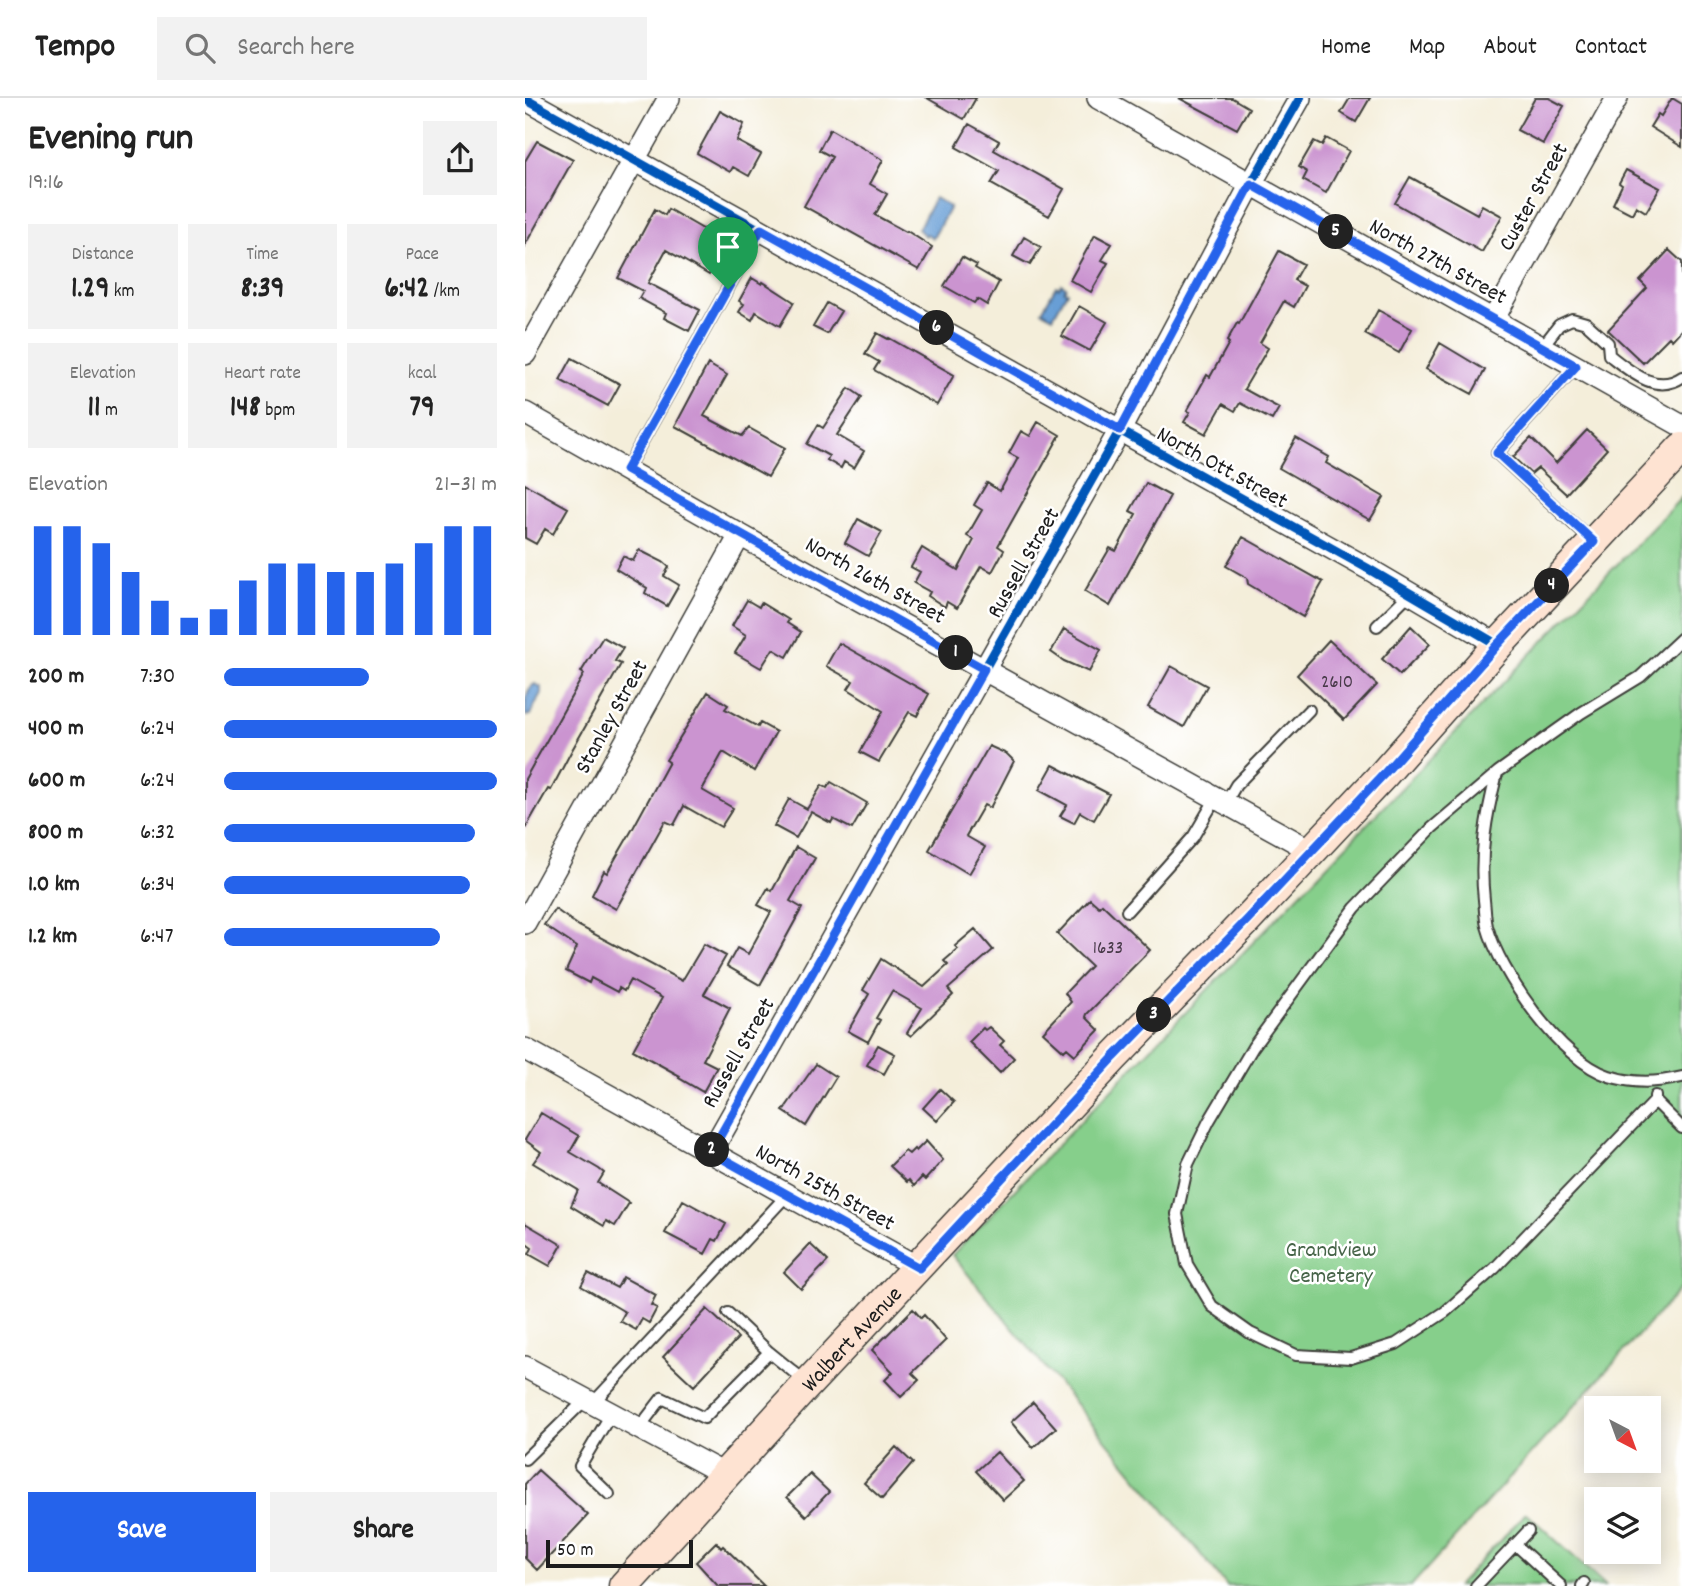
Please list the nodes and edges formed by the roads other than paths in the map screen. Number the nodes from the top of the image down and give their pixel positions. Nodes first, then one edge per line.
1 (669, 98) edge
2 (1098, 98) edge
3 (1300, 98) edge
4 (1617, 98) edge
5 (525, 99) edge
6 (635, 159) junction
7 (1251, 184) junction
8 (761, 229) junction
9 (1493, 320) junction
10 (1542, 347) junction
11 (525, 354) edge
12 (1576, 366) junction
13 (1682, 377) edge
14 (525, 413) edge
15 (1682, 426) edge
16 (1120, 430) junction
17 (1682, 449) edge
18 (626, 470) junction
19 (740, 535) junction
20 (1594, 542) junction
21 (1410, 593) junction
22 (1377, 626) dead end
23 (1682, 638) edge
24 (1497, 645) junction
25 (984, 669) junction
26 (1309, 710) dead end
27 (1498, 772) junction
28 (1221, 801) junction
29 (1312, 851) junction
30 (1127, 911) dead end
31 (525, 923) edge
32 (525, 1049) edge
33 (1682, 1077) edge
34 (1654, 1084) junction
35 (1655, 1101) junction
36 (1682, 1128) edge
37 (711, 1152) junction
38 (787, 1195) junction
39 (919, 1268) junction
40 (728, 1313) dead end
41 (769, 1352) junction
42 (525, 1367) edge
43 (809, 1383) junction
44 (589, 1402) junction
45 (611, 1414) junction
46 (639, 1429) junction
47 (525, 1459) edge
48 (726, 1475) junction
49 (609, 1494) dead end
50 (1528, 1531) dead end
51 (1515, 1544) junction
52 (624, 1586) edge
53 (1476, 1586) edge
54 (1561, 1586) edge

1 - 6 street
2 - 7 street, North 27th Street
3 - 7 street, Russell Street
4 - 9 street, Custer Street
5 - 6 street, North Ott Street
6 - 8 street, North Ott Street
6 - 11 street
7 - 9 street, North 27th Street
7 - 16 street, Russell Street
8 - 16 street, North Ott Street
8 - 18 lane
9 - 10 street, North 27th Street
10 - 12 street, North 27th Street
10 - 13 lane
12 - 15 street, North 27th Street
12 - 20 lane
14 - 18 street, North 26th Street
16 - 21 street, North Ott Street
16 - 25 street, Russell Street
17 - 20 main road, Walbert Avenue
18 - 19 street, North 26th Street
19 - 25 street, North 26th Street
19 - 31 street, Stanley Street
20 - 24 main road, Walbert Avenue
21 - 22 lane
21 - 24 street, North Ott Street
23 - 27 lane
24 - 29 main road, Walbert Avenue
25 - 28 street, North 26th Street
25 - 37 street, Russell Street
26 - 28 lane
27 - 34 lane
27 - 35 lane
28 - 29 street, North 26th Street
28 - 30 lane
29 - 39 main road, Walbert Avenue
32 - 37 street, North 25th Street
33 - 34 lane
34 - 35 lane
35 - 36 lane
37 - 38 street, North 25th Street
38 - 39 street, North 25th Street
38 - 44 lane
39 - 43 main road, Walbert Avenue
40 - 41 lane
41 - 43 lane
41 - 46 lane
42 - 44 street
43 - 48 main road, Walbert Avenue
44 - 45 street
44 - 47 lane
45 - 46 street
45 - 49 lane
46 - 48 street
48 - 52 main road, Walbert Avenue
50 - 51 lane
51 - 53 lane
51 - 54 lane

